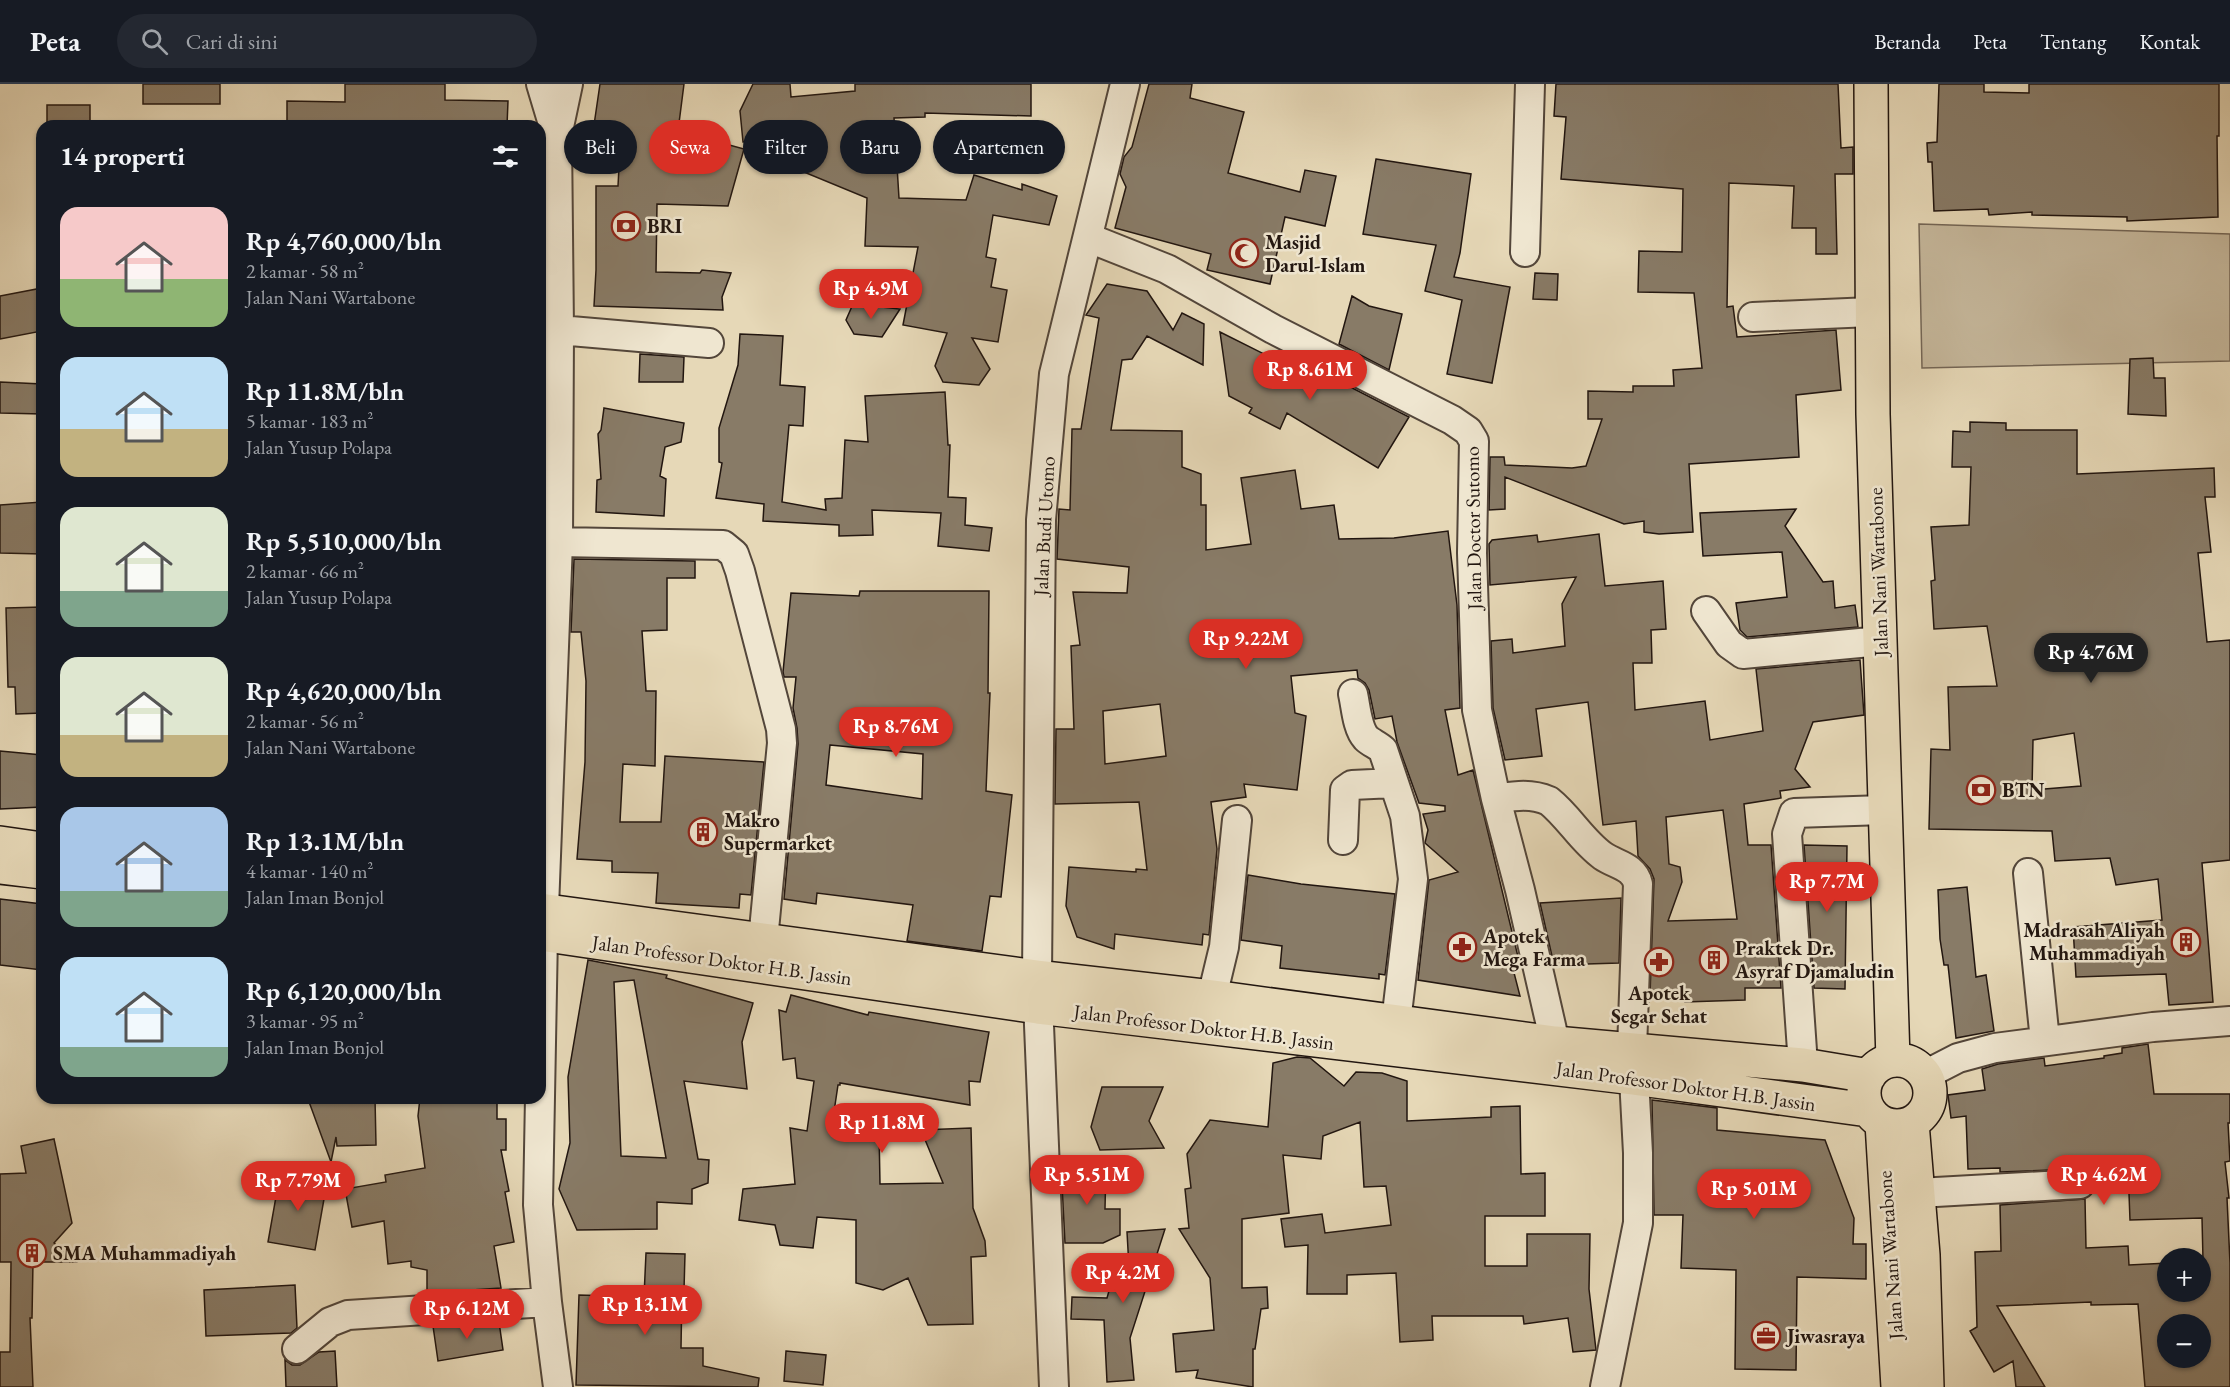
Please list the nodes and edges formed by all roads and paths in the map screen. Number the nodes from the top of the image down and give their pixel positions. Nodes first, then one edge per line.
1 (541, 84) edge
2 (568, 84) edge
3 (1125, 84) edge
4 (1530, 84) edge
5 (1871, 84) edge
6 (557, 136) junction
7 (1089, 238) junction
8 (1525, 252) dead end
9 (1871, 312) junction
10 (1753, 317) dead end
11 (559, 330) junction
12 (710, 343) dead end
13 (558, 542) junction
14 (1706, 611) dead end
15 (1881, 641) junction
16 (1353, 694) dead end
17 (1394, 783) junction
18 (1496, 799) junction
19 (1884, 810) junction
20 (1237, 819) dead end
21 (546, 827) edge
22 (1343, 840) dead end
23 (0, 843) edge
24 (36, 848) edge
25 (0, 867) edge
26 (36, 871) edge
27 (2028, 873) dead end
28 (546, 923) edge
29 (762, 953) junction
30 (1038, 992) junction
31 (1212, 997) junction
32 (2230, 1021) edge
33 (1398, 1032) junction
34 (2045, 1041) junction
35 (1555, 1042) junction
36 (1633, 1063) junction
37 (1803, 1065) junction
38 (1881, 1068) junction
39 (1925, 1075) junction
40 (541, 1104) edge
41 (1887, 1119) junction
42 (2080, 1184) dead end
43 (1918, 1192) junction
44 (547, 1302) junction
45 (297, 1349) dead end
46 (558, 1387) edge
47 (1054, 1387) edge
48 (1605, 1387) edge
49 (1898, 1387) edge
50 (1927, 1387) edge

1 - 6 street
2 - 6 street
3 - 7 street, Jalan Budi Utomo
4 - 8 street
5 - 9 main road, Jalan Nani Wartabone
6 - 11 street
7 - 18 street, Jalan Doctor Sutomo
7 - 30 street, Jalan Budi Utomo
9 - 10 street
9 - 15 main road, Jalan Nani Wartabone
11 - 12 street
11 - 13 street
13 - 21 street
13 - 29 street
14 - 15 street
15 - 19 main road, Jalan Nani Wartabone
16 - 17 street
17 - 22 street
17 - 33 street
18 - 35 street, Jalan Doctor Sutomo
18 - 36 street
19 - 37 street
19 - 38 main road, Jalan Nani Wartabone
20 - 31 street
23 - 24 main road
25 - 26 main road
27 - 34 street
28 - 29 main road, Jalan Professor Doktor H.B. Jassin
29 - 30 main road, Jalan Professor Doktor H.B. Jassin
30 - 31 main road, Jalan Professor Doktor H.B. Jassin
30 - 33 main road, Jalan Professor Doktor H.B. Jassin
30 - 47 street, Jalan Budi Utomo
31 - 33 main road, Jalan Professor Doktor H.B. Jassin
32 - 34 street
33 - 35 main road, Jalan Professor Doktor H.B. Jassin
33 - 36 main road, Jalan Professor Doktor H.B. Jassin
34 - 39 street
35 - 36 main road, Jalan Professor Doktor H.B. Jassin
36 - 37 main road, Jalan Professor Doktor H.B. Jassin
36 - 41 main road, Jalan Professor Doktor H.B. Jassin
36 - 48 street
37 - 38 main road, Jalan Professor Doktor H.B. Jassin
38 - 39 main road
38 - 41 main road
39 - 41 main road
40 - 44 street
41 - 43 main road, Jalan Nani Wartabone
41 - 49 main road, Jalan Nani Wartabone
42 - 43 street
43 - 50 main road, Jalan Nani Wartabone
44 - 45 street
44 - 46 street

